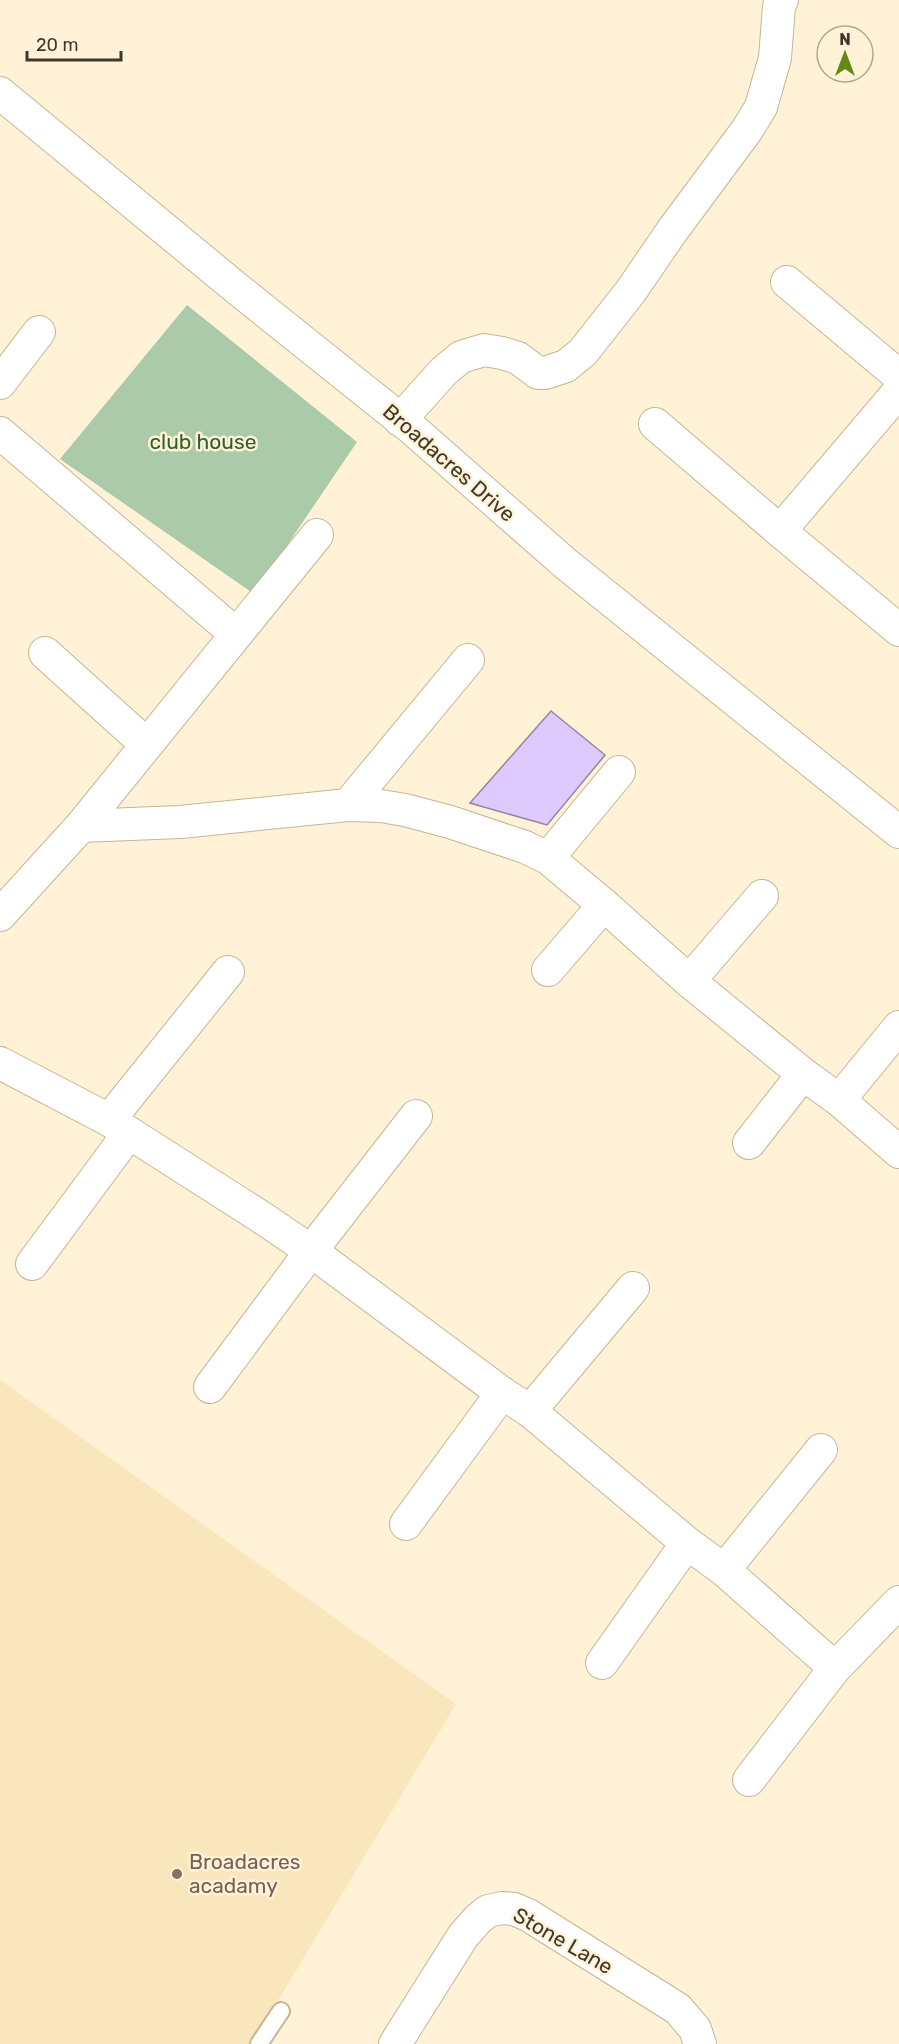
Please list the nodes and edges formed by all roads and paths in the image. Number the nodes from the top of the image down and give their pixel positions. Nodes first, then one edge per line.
1 (782, 0) edge
2 (0, 93) edge
3 (787, 282) dead end
4 (39, 332) dead end
5 (899, 376) edge
6 (0, 383) edge
7 (899, 391) edge
8 (400, 420) junction
9 (655, 424) dead end
10 (0, 433) edge
11 (780, 531) junction
12 (317, 535) dead end
13 (899, 630) edge
14 (236, 634) junction
15 (45, 653) dead end
16 (468, 660) dead end
17 (146, 744) junction
18 (619, 772) dead end
19 (348, 805) junction
20 (81, 826) junction
21 (899, 832) edge
22 (548, 858) junction
23 (762, 896) dead end
24 (604, 905) junction
25 (0, 915) edge
26 (548, 970) dead end
27 (228, 972) dead end
28 (689, 981) junction
29 (899, 1027) edge
30 (0, 1063) edge
31 (803, 1074) junction
32 (839, 1100) junction
33 (416, 1116) dead end
34 (119, 1126) junction
35 (749, 1143) dead end
36 (899, 1152) edge
37 (311, 1251) junction
38 (32, 1264) dead end
39 (633, 1288) dead end
40 (210, 1387) dead end
41 (502, 1394) junction
42 (530, 1411) junction
43 (821, 1450) dead end
44 (406, 1524) dead end
45 (687, 1543) junction
46 (724, 1570) junction
47 (899, 1602) edge
48 (602, 1663) dead end
49 (836, 1668) junction
50 (748, 1780) dead end
51 (281, 2011) dead end
52 (259, 2044) edge
53 (395, 2044) edge
54 (700, 2044) edge

1 - 8 street
2 - 8 street, Broadacres Drive
3 - 5 street
4 - 6 street
7 - 11 street
8 - 21 street, Broadacres Drive
9 - 11 street
10 - 14 street
11 - 13 street
12 - 14 street
14 - 17 street
15 - 17 street
16 - 19 street
17 - 20 street
18 - 22 street
19 - 20 street
19 - 22 street
20 - 25 street
22 - 24 street
23 - 28 street
24 - 26 street
24 - 28 street
27 - 34 street
28 - 31 street
29 - 32 street
30 - 34 street
31 - 32 street
31 - 35 street
32 - 36 street
33 - 37 street
34 - 37 street
34 - 38 street
37 - 40 street
37 - 41 street
39 - 42 street
41 - 42 street
41 - 44 street
42 - 45 street
43 - 46 street
45 - 46 street
45 - 48 street
46 - 49 street
47 - 49 street
49 - 50 street
51 - 52 lane
53 - 54 street, Stone Lane

